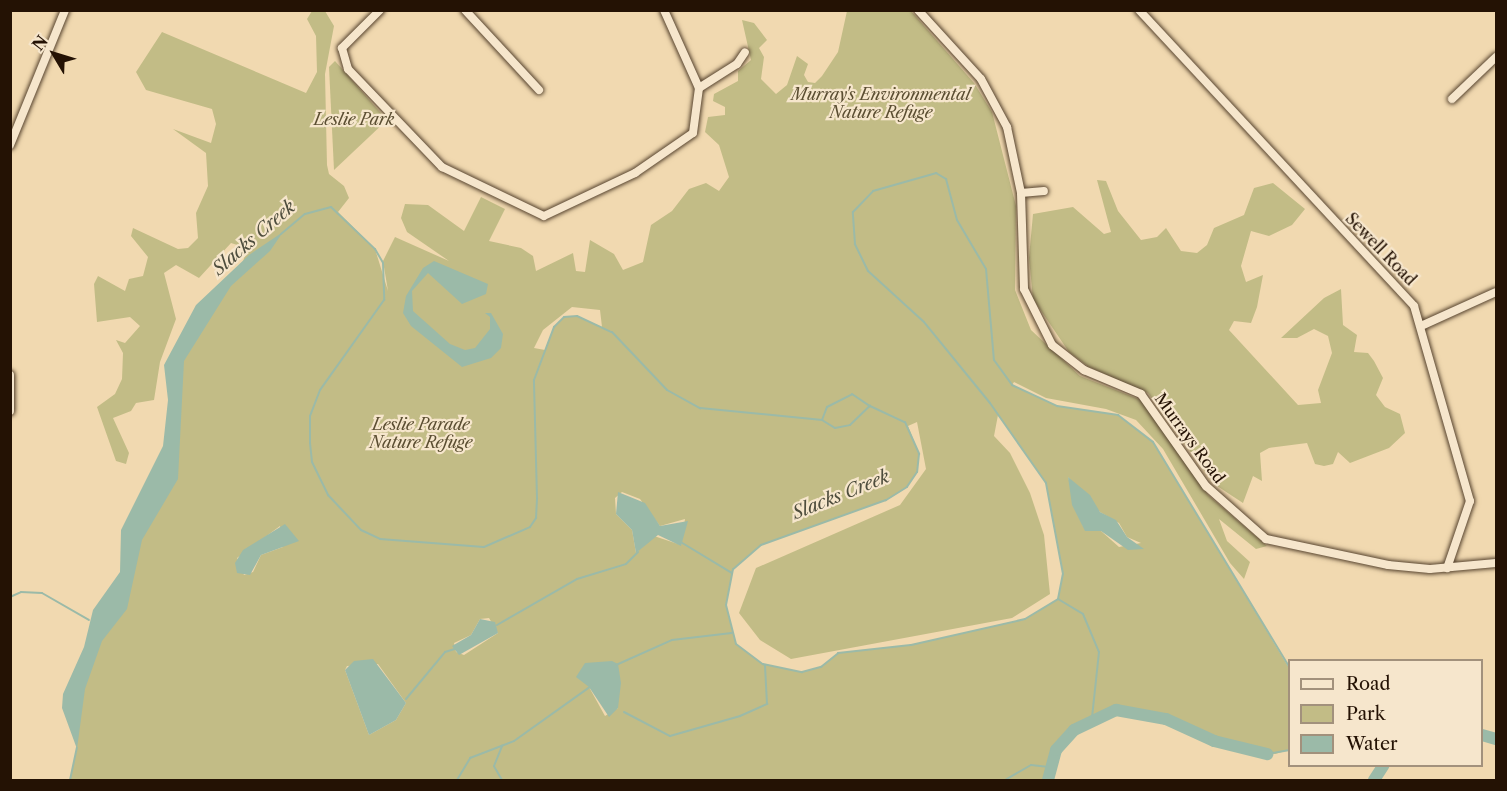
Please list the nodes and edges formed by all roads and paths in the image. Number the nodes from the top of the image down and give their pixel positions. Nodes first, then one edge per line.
1 (64, 10) edge
2 (380, 10) edge
3 (465, 10) edge
4 (664, 10) edge
5 (918, 10) edge
6 (1139, 10) edge
7 (745, 52) dead end
8 (1497, 57) edge
9 (699, 88) junction
10 (539, 90) dead end
11 (1452, 99) dead end
12 (10, 145) edge
13 (1044, 191) dead end
14 (1021, 193) junction
15 (1497, 292) edge
16 (1421, 326) junction
17 (10, 375) edge
18 (10, 411) edge
19 (1497, 563) edge
20 (1447, 568) junction

1 - 12 street
2 - 9 street
3 - 10 street
4 - 9 street
5 - 14 street, Murrays Road
6 - 16 street, Sewell Road
7 - 9 street
8 - 11 street
13 - 14 street
14 - 20 street, Murrays Road
15 - 16 street
16 - 20 street, Sewell Road
17 - 18 street
19 - 20 street, Murrays Road

